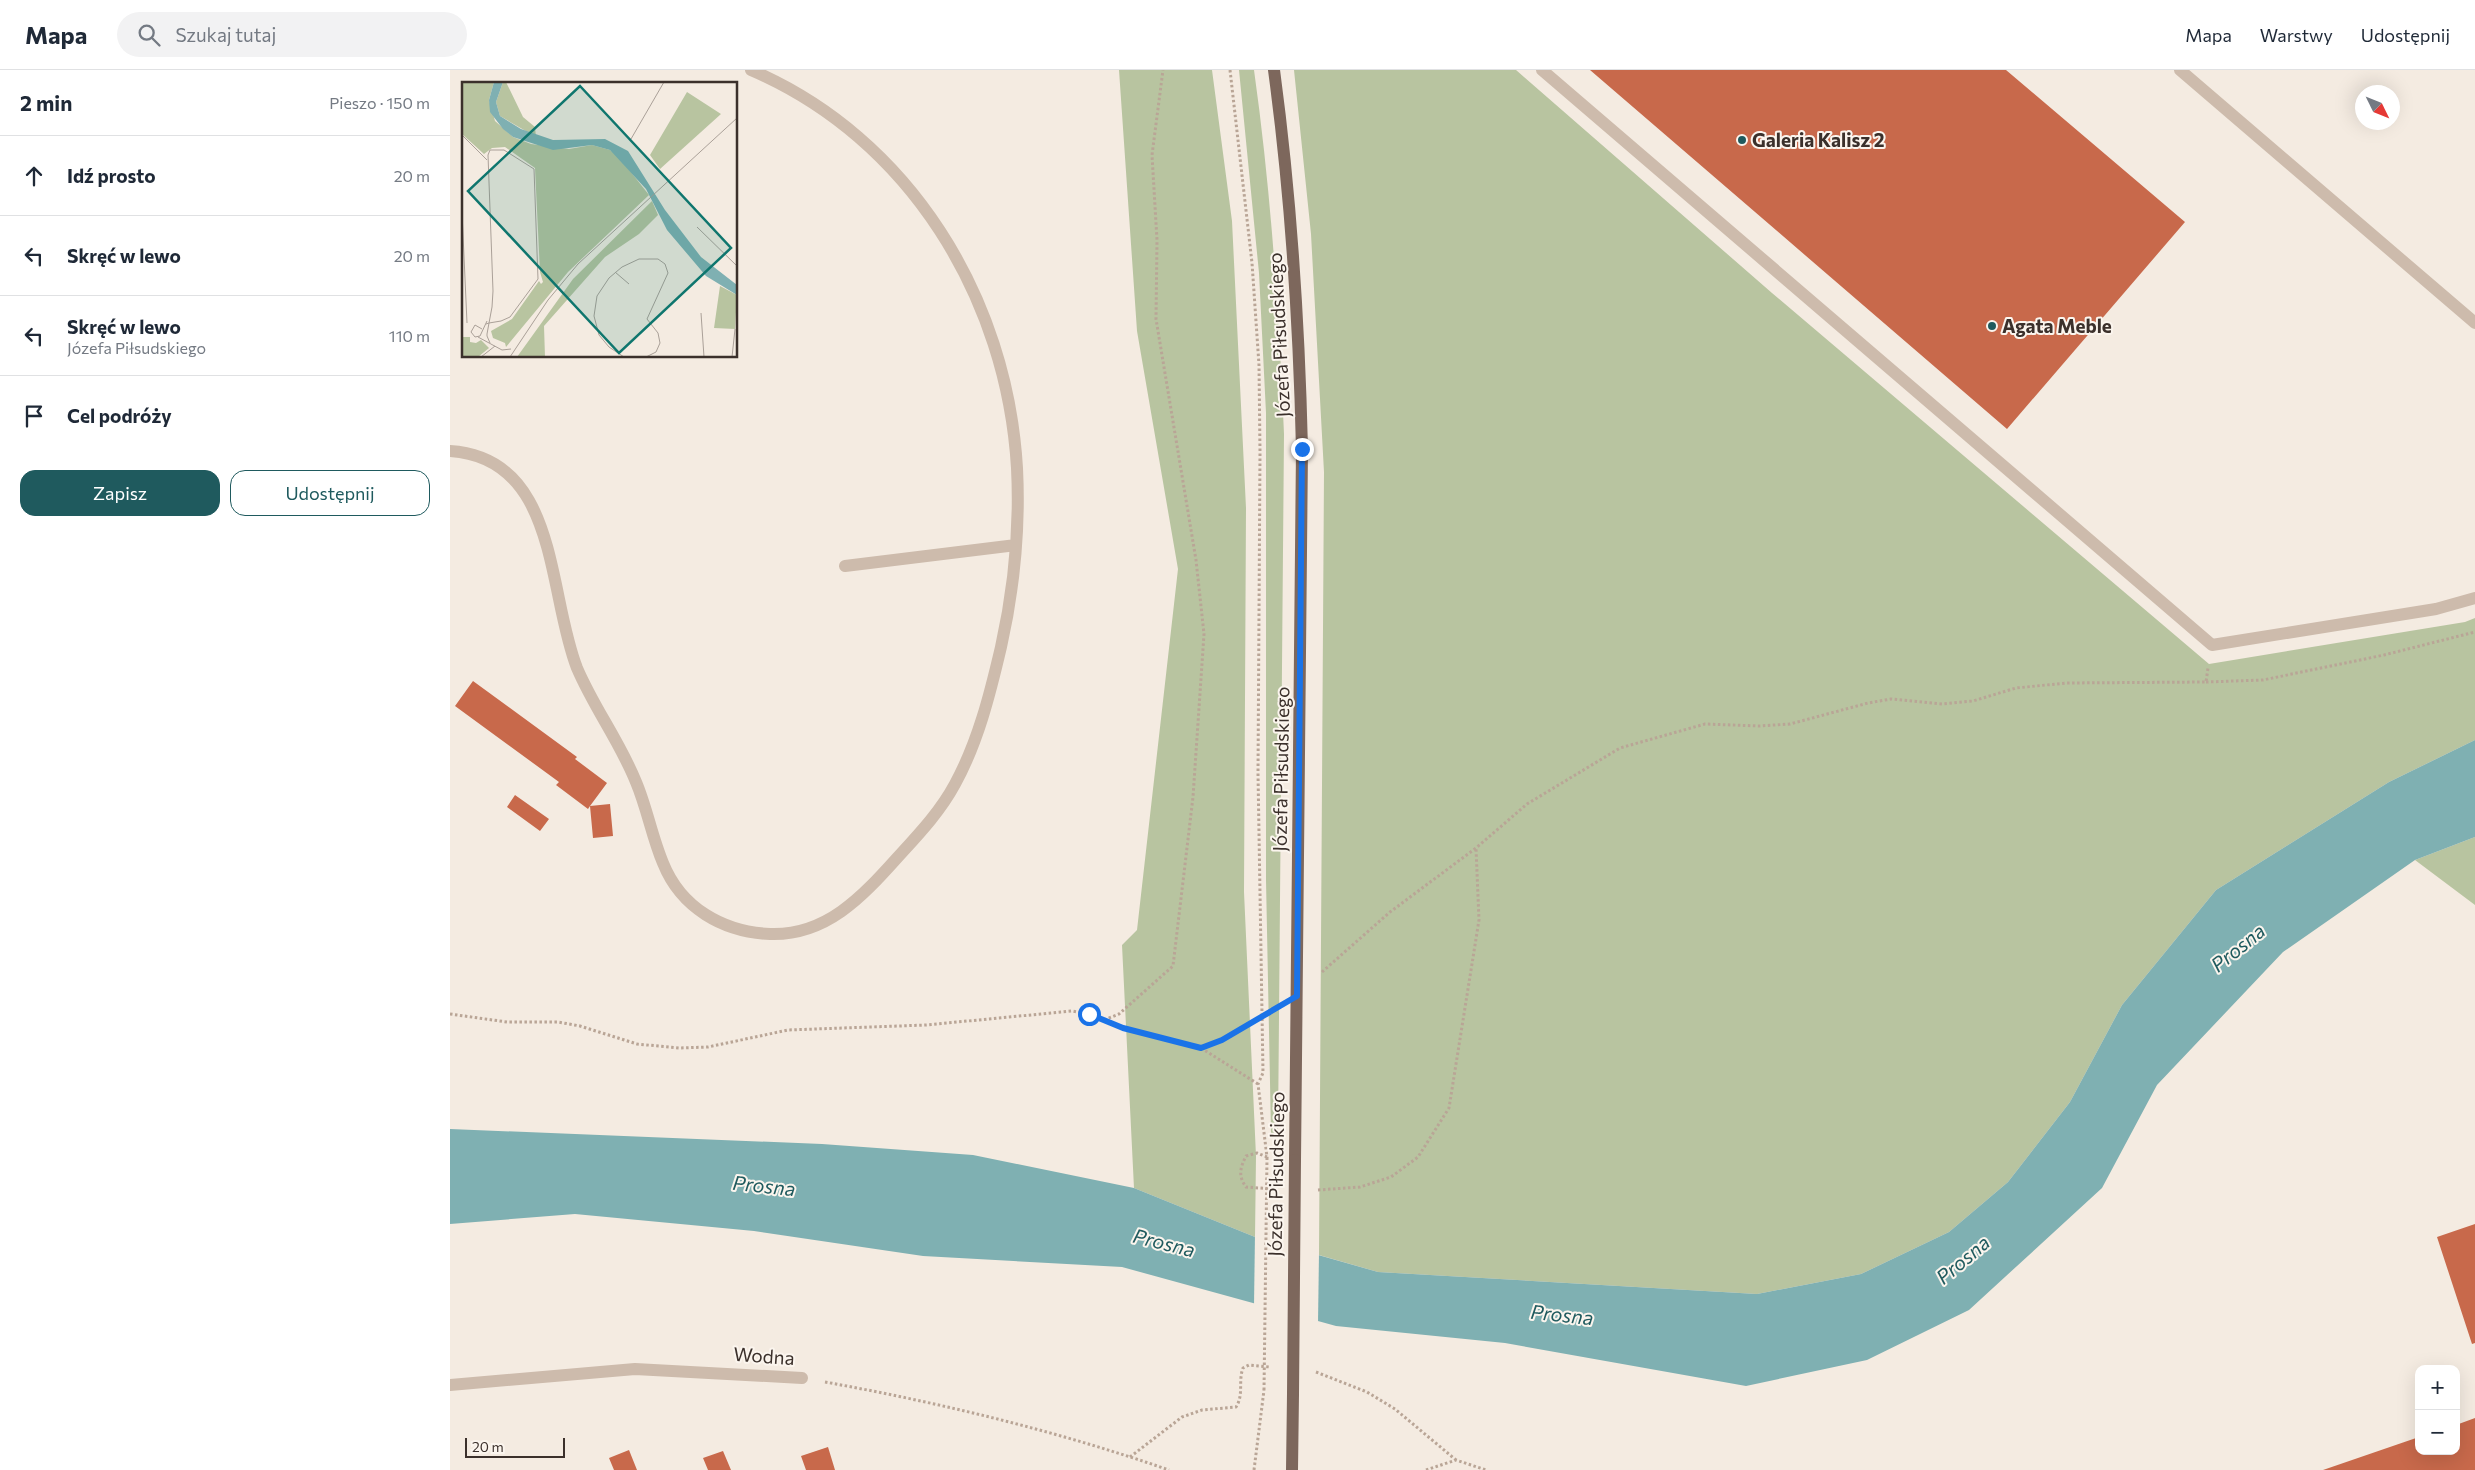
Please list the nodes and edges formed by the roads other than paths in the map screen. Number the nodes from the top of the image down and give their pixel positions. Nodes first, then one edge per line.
1 (751, 70) edge
2 (1274, 70) edge
3 (1542, 70) edge
4 (2180, 70) edge
5 (2475, 324) edge
6 (450, 451) edge
7 (1016, 545) junction
8 (844, 566) dead end
9 (2475, 598) edge
10 (802, 1378) road end
11 (450, 1385) edge
12 (1292, 1470) edge

1 - 7 street
2 - 12 main road, Józefa Piłsudskiego, bridge
3 - 9 street
4 - 5 street
6 - 7 street
7 - 8 street
10 - 11 street, Wodna

